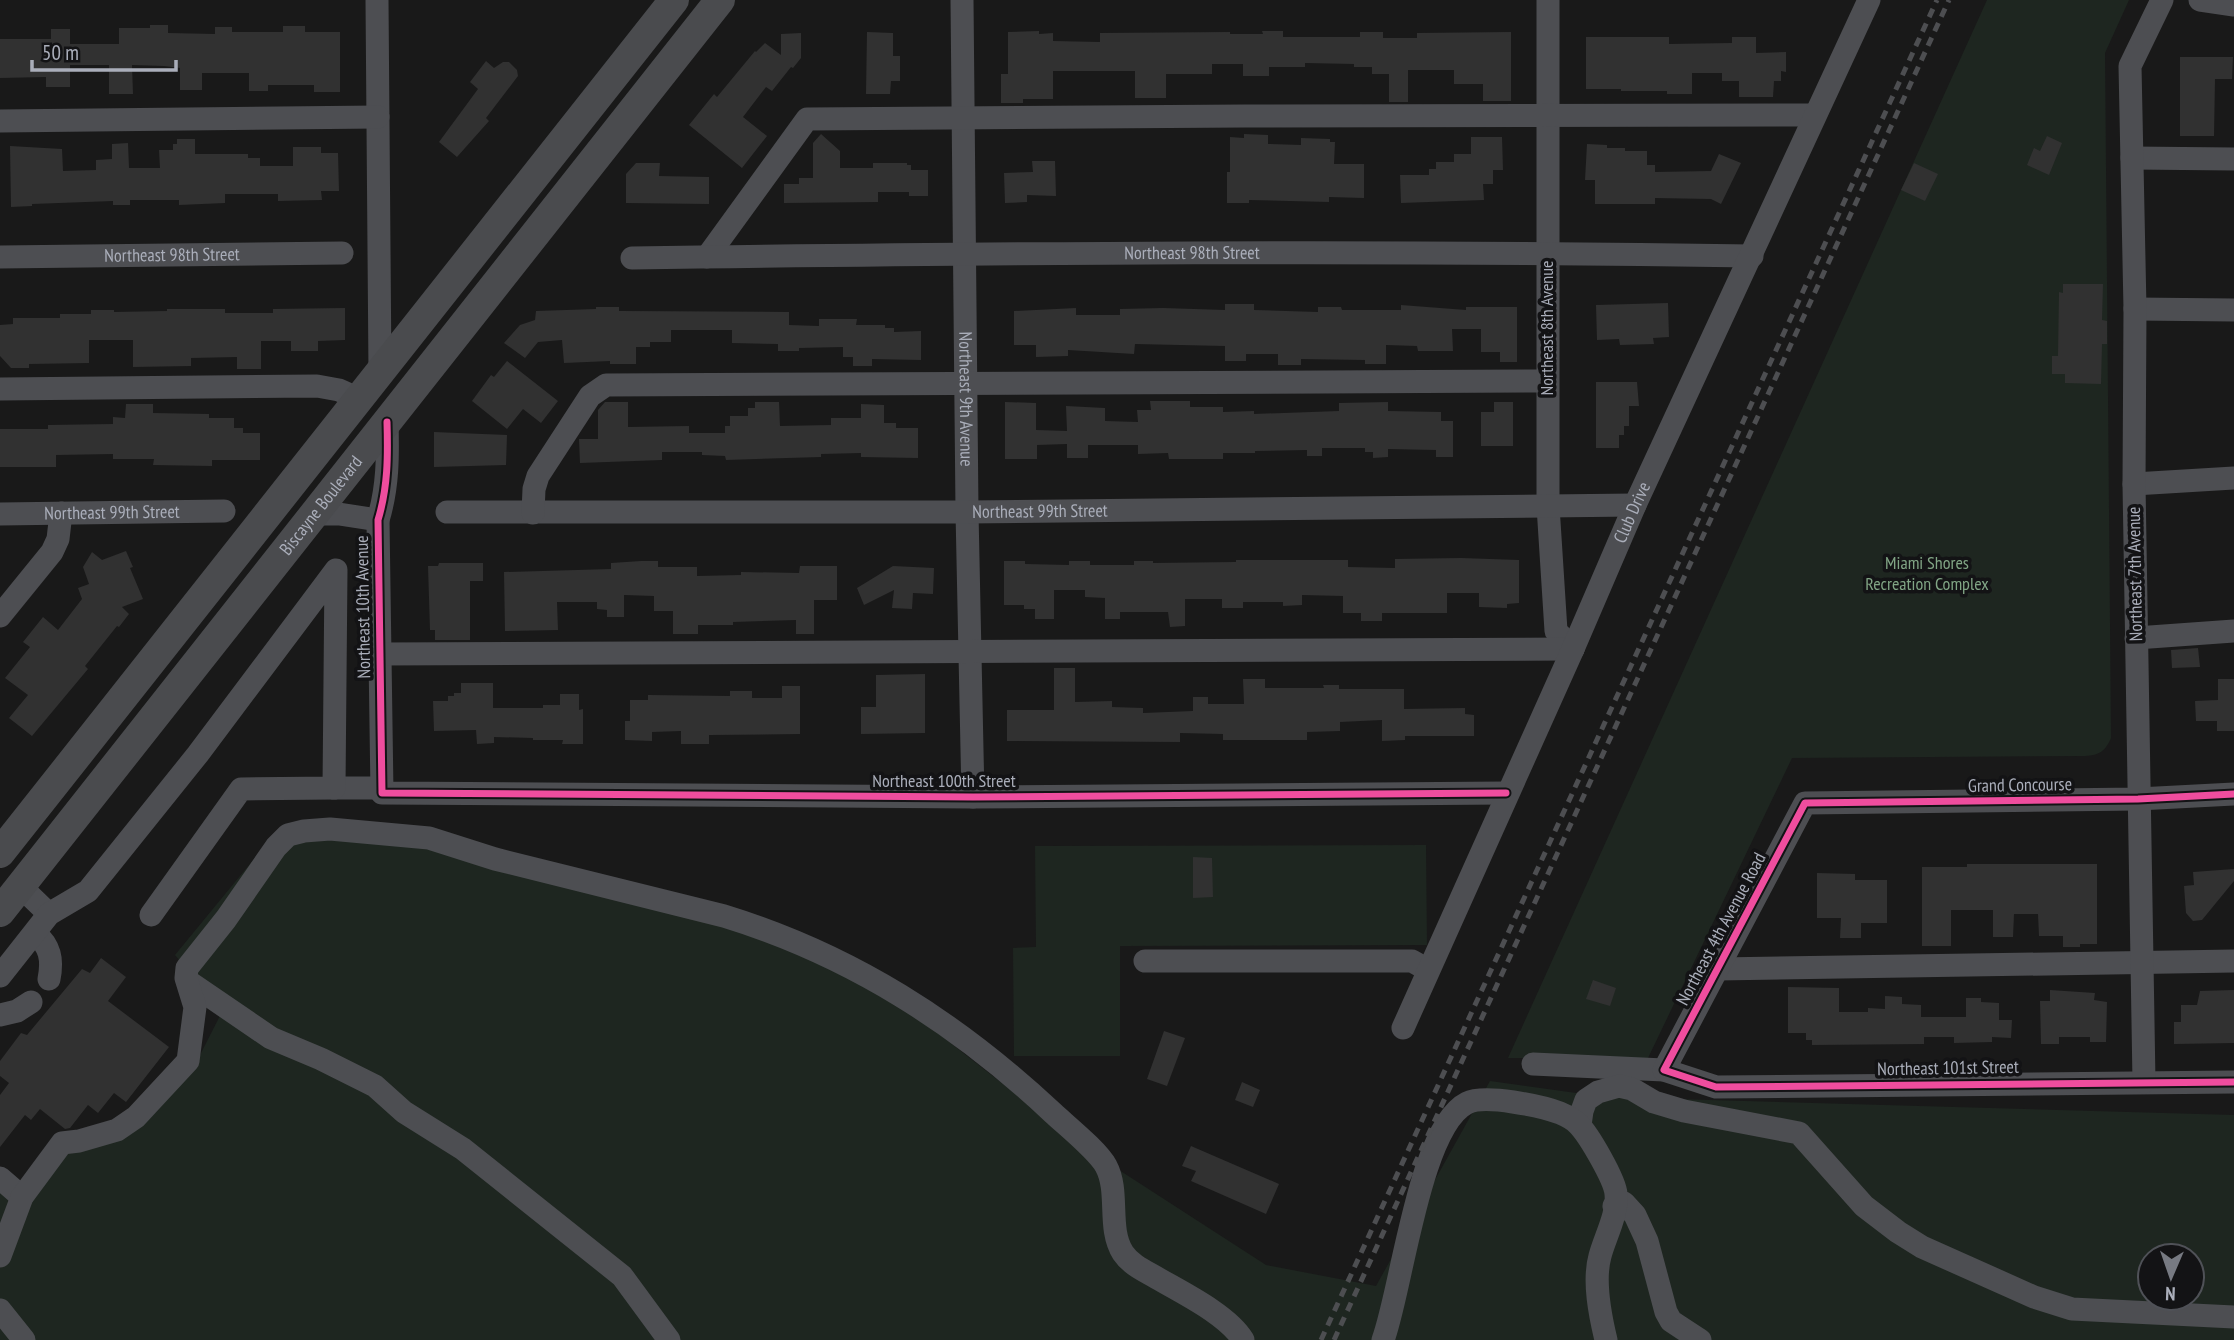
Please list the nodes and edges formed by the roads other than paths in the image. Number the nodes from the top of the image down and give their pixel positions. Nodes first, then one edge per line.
1 (377, 0) edge
2 (674, 0) edge
3 (720, 0) edge
4 (962, 0) edge
5 (1548, 0) edge
6 (1869, 0) edge
7 (2162, 0) edge
8 (2200, 0) edge
9 (2234, 5) edge
10 (1815, 115) junction
11 (1547, 116) junction
12 (378, 117) junction
13 (964, 118) junction
14 (0, 121) edge
15 (2132, 158) junction
16 (2234, 159) edge
17 (1546, 252) junction
18 (342, 253) dead end
19 (965, 254) junction
20 (1752, 256) junction
21 (0, 257) edge
22 (707, 257) junction
23 (632, 258) dead end
24 (2135, 309) junction
25 (2234, 310) edge
26 (380, 373) junction
27 (1547, 381) junction
28 (966, 383) junction
29 (0, 389) edge
30 (359, 399) junction
31 (387, 422) junction
32 (2234, 478) edge
33 (2134, 484) junction
34 (1635, 505) junction
35 (1549, 506) junction
36 (224, 511) dead end
37 (447, 512) dead end
38 (967, 512) junction
39 (61, 513) junction
40 (533, 513) junction
41 (0, 514) edge
42 (315, 514) junction
43 (377, 520) junction
44 (0, 616) edge
45 (2234, 631) edge
46 (2136, 638) junction
47 (1573, 649) junction
48 (970, 651) junction
49 (379, 654) junction
50 (334, 788) junction
51 (382, 791) junction
52 (1507, 793) junction
53 (2234, 794) edge
54 (973, 797) junction
55 (2138, 799) junction
56 (1805, 803) joint
57 (0, 853) edge
58 (10, 879) edge
59 (0, 912) edge
60 (49, 914) junction
61 (152, 915) dead end
62 (34, 933) junction
63 (1145, 961) dead end
64 (2234, 961) edge
65 (2142, 963) junction
66 (1718, 969) junction
67 (1428, 970) junction
68 (0, 976) edge
69 (49, 979) dead end
70 (189, 982) junction
71 (31, 1002) dead end
72 (0, 1015) edge
73 (1403, 1028) dead end
74 (1533, 1064) dead end
75 (1664, 1070) junction
76 (2144, 1082) junction
77 (2234, 1082) edge
78 (1580, 1125) junction
79 (0, 1178) edge
80 (22, 1197) junction
81 (1615, 1206) junction
82 (0, 1256) edge
83 (0, 1310) edge
84 (2234, 1317) edge
85 (24, 1340) edge
86 (669, 1340) edge
87 (1242, 1340) edge
88 (1383, 1340) edge
89 (1606, 1340) edge
90 (1700, 1340) edge

1 - 12 street
2 - 26 main road, Biscayne Boulevard
3 - 31 main road, Biscayne Boulevard
4 - 13 street, Northeast 9th Avenue
5 - 11 street, Northeast 8th Avenue
6 - 10 street, Club Drive
7 - 15 street, Northeast 7th Avenue
8 - 9 street
10 - 11 street
10 - 20 street, Club Drive
11 - 13 street
11 - 17 street, Northeast 8th Avenue
12 - 14 street
12 - 26 street
13 - 19 street, Northeast 9th Avenue
13 - 22 street
15 - 16 street
15 - 24 street, Northeast 7th Avenue
17 - 19 street, Northeast 98th Street
17 - 20 street, Northeast 98th Street
17 - 27 street, Northeast 8th Avenue
18 - 21 street, Northeast 98th Street
19 - 22 street, Northeast 98th Street
19 - 28 street, Northeast 9th Avenue
20 - 34 street, Club Drive
22 - 23 street, Northeast 98th Street
24 - 25 street
24 - 33 street, Northeast 7th Avenue
26 - 30 main road, Biscayne Boulevard
27 - 28 street
27 - 35 street, Northeast 8th Avenue
28 - 38 street, Northeast 9th Avenue
28 - 40 street
29 - 30 street
30 - 57 main road, Biscayne Boulevard
31 - 42 main road, Biscayne Boulevard
31 - 43 street, Northeast 10th Avenue
32 - 33 street
33 - 46 street, Northeast 7th Avenue
34 - 35 street, Northeast 99th Street
34 - 47 street, Club Drive
35 - 38 street, Northeast 99th Street
35 - 47 street, Northeast 8th Avenue
36 - 39 street, Northeast 99th Street
37 - 40 street, Northeast 99th Street
38 - 40 street, Northeast 99th Street
38 - 48 street, Northeast 9th Avenue
39 - 41 street, Northeast 99th Street
39 - 44 street
42 - 43 street
42 - 58 main road, Biscayne Boulevard
43 - 49 street, Northeast 10th Avenue
45 - 46 street
46 - 55 street, Northeast 7th Avenue
47 - 48 street
47 - 52 street, Club Drive
48 - 49 street
48 - 54 street, Northeast 9th Avenue
49 - 51 street, Northeast 10th Avenue
50 - 51 street, Northeast 100th Street
50 - 60 street
50 - 61 street, Northeast 100th Street
51 - 54 street, Northeast 100th Street
52 - 54 street, Northeast 100th Street
52 - 67 street, Club Drive
53 - 55 street, Grand Concourse
55 - 56 street, Grand Concourse
55 - 65 street, Northeast 7th Avenue
56 - 66 street, Northeast 4th Avenue Road
58 - 59 main road, Biscayne Boulevard
58 - 60 street
60 - 62 street
62 - 68 street
62 - 69 street
63 - 67 street
64 - 65 street
65 - 66 street
65 - 76 street, Northeast 7th Avenue
66 - 75 street, Northeast 4th Avenue Road
67 - 73 street, Club Drive
70 - 80 street
70 - 86 street
70 - 87 street
71 - 72 street
74 - 75 street, Northeast 101st Street
75 - 76 street, Northeast 101st Street
76 - 77 street, Northeast 101st Street
78 - 81 street
78 - 84 street
78 - 88 street
79 - 80 street
80 - 82 street
81 - 89 street
81 - 90 street
83 - 85 street

